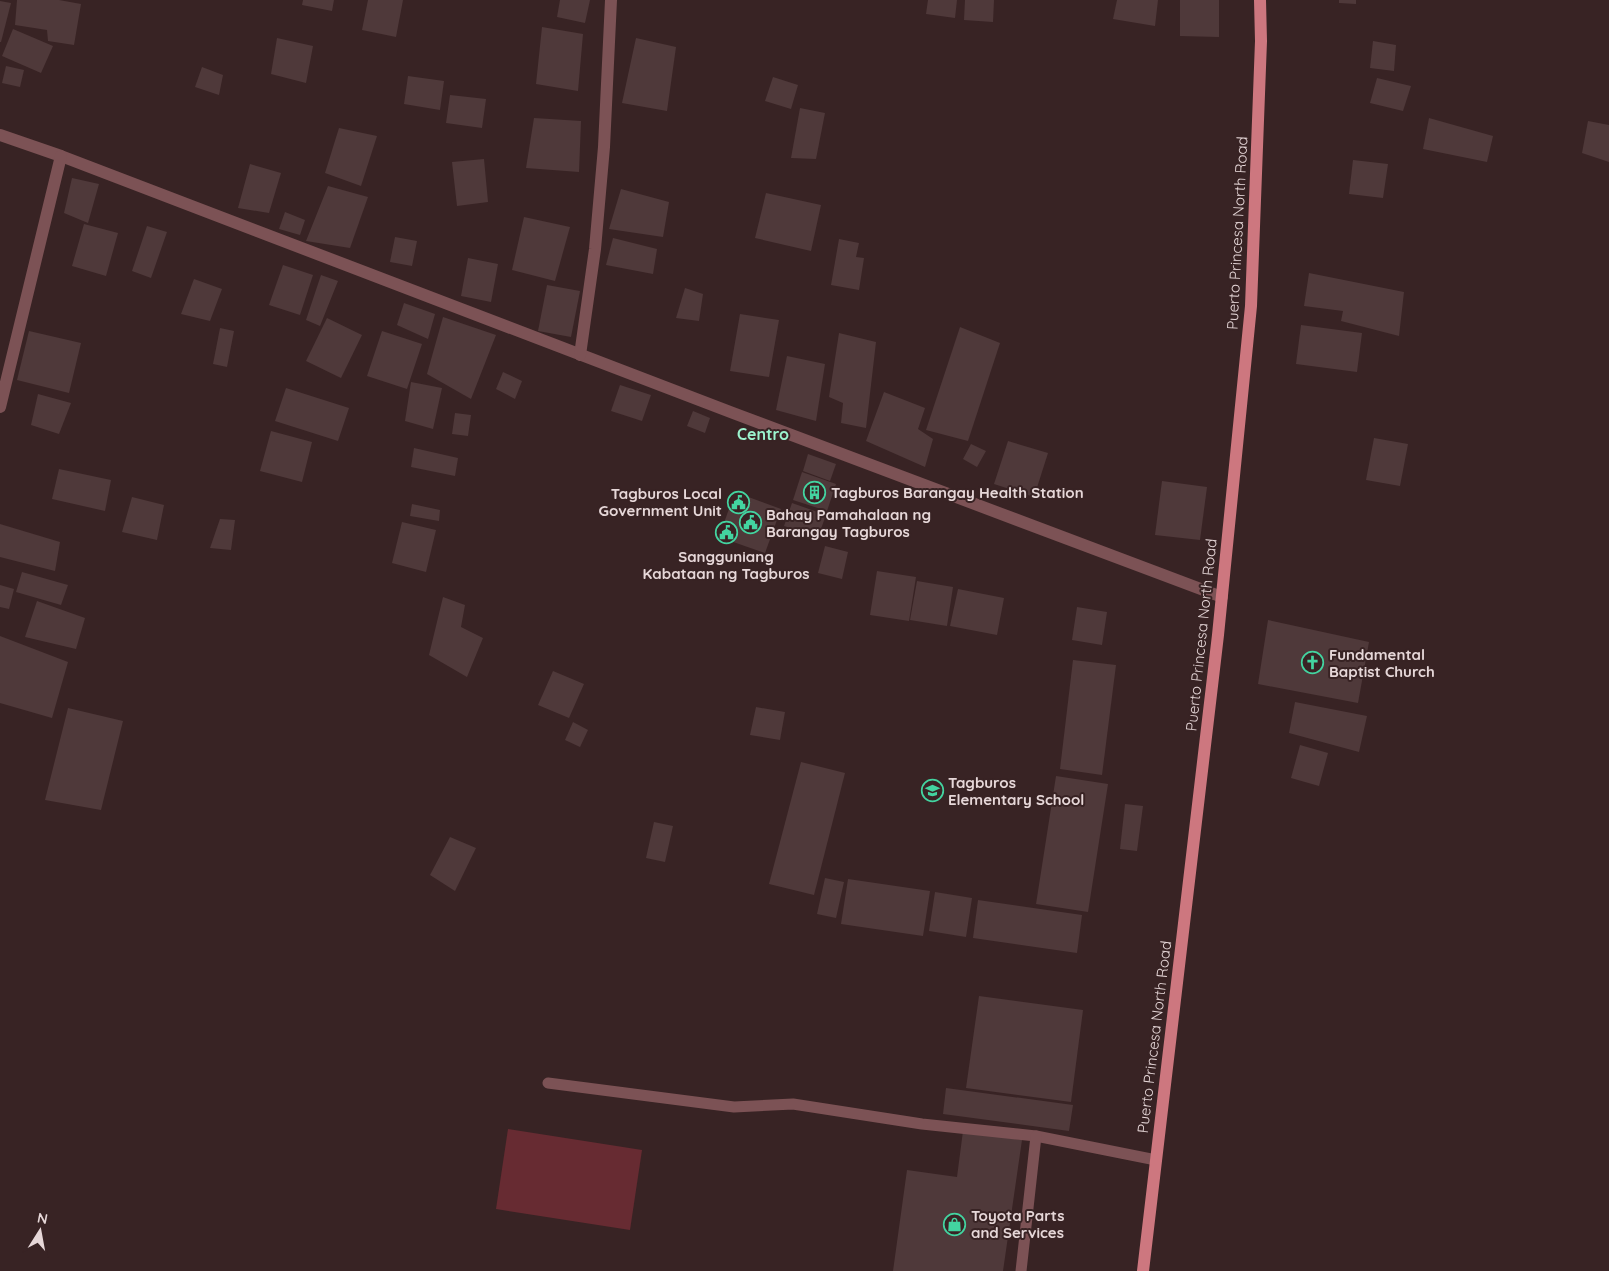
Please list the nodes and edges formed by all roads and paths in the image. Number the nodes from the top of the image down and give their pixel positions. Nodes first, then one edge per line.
1 (611, 0) edge
2 (1260, 0) edge
3 (0, 135) edge
4 (61, 156) junction
5 (580, 355) junction
6 (0, 407) edge
7 (1222, 597) junction
8 (548, 1082) dead end
9 (1036, 1136) junction
10 (1156, 1160) junction
11 (1021, 1271) edge
12 (1143, 1271) edge

1 - 5 street
2 - 7 main road, Puerto Princesa North Road
3 - 4 street
4 - 5 street
4 - 6 street
5 - 7 street
7 - 10 main road, Puerto Princesa North Road
8 - 9 lane
9 - 10 lane
9 - 11 lane
10 - 12 main road, Puerto Princesa North Road

